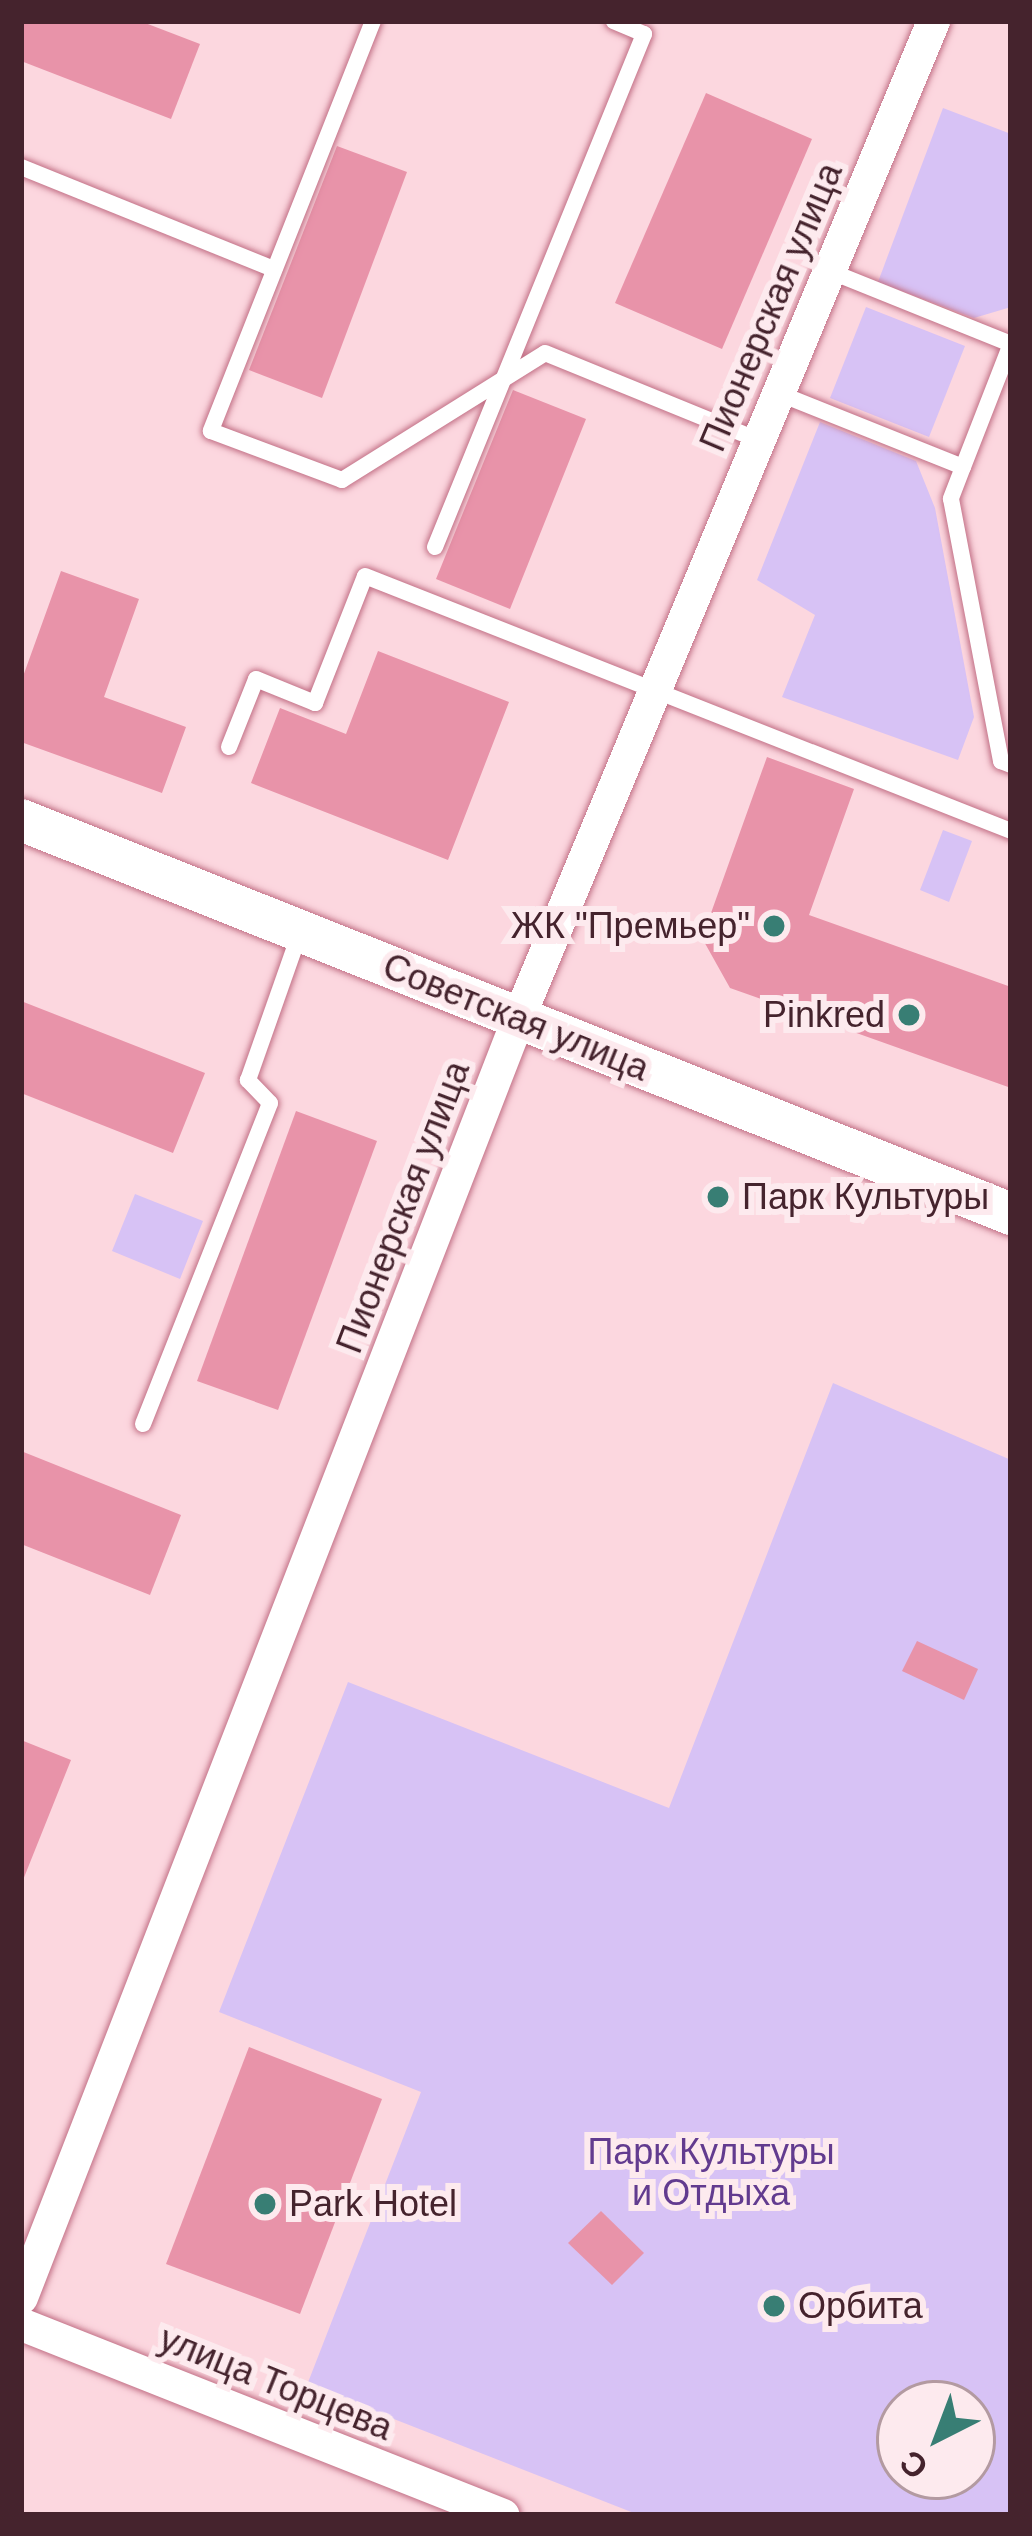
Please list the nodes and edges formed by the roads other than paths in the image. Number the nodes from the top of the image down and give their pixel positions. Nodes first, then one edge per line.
1 (374, 21) edge
2 (614, 21) edge
3 (932, 21) edge
4 (21, 167) edge
5 (274, 269) junction
6 (829, 271) junction
7 (523, 334) junction
8 (545, 353) junction
9 (506, 378) junction
10 (778, 393) junction
11 (758, 440) junction
12 (963, 467) junction
13 (435, 548) dead end
14 (655, 690) junction
15 (229, 747) dead end
16 (1011, 765) edge
17 (21, 820) edge
18 (1011, 831) edge
19 (300, 931) junction
20 (518, 1018) junction
21 (1011, 1214) edge
22 (143, 1424) dead end
23 (21, 2297) edge
24 (21, 2324) edge
25 (503, 2515) edge

1 - 5 lane
2 - 7 lane
3 - 6 street, Пионерская улица
4 - 5 lane
5 - 9 lane
6 - 10 street, Пионерская улица
6 - 12 lane
7 - 8 lane
7 - 9 lane
8 - 9 lane
8 - 11 lane
9 - 13 lane
10 - 11 street, Пионерская улица
10 - 12 lane
11 - 14 street, Пионерская улица
12 - 16 lane
14 - 15 lane
14 - 18 lane
14 - 20 street, Пионерская улица
17 - 19 street, Советская улица
19 - 20 street, Советская улица
19 - 22 lane
20 - 21 street, Советская улица
20 - 23 street, Пионерская улица
24 - 25 street, улица Торцева

